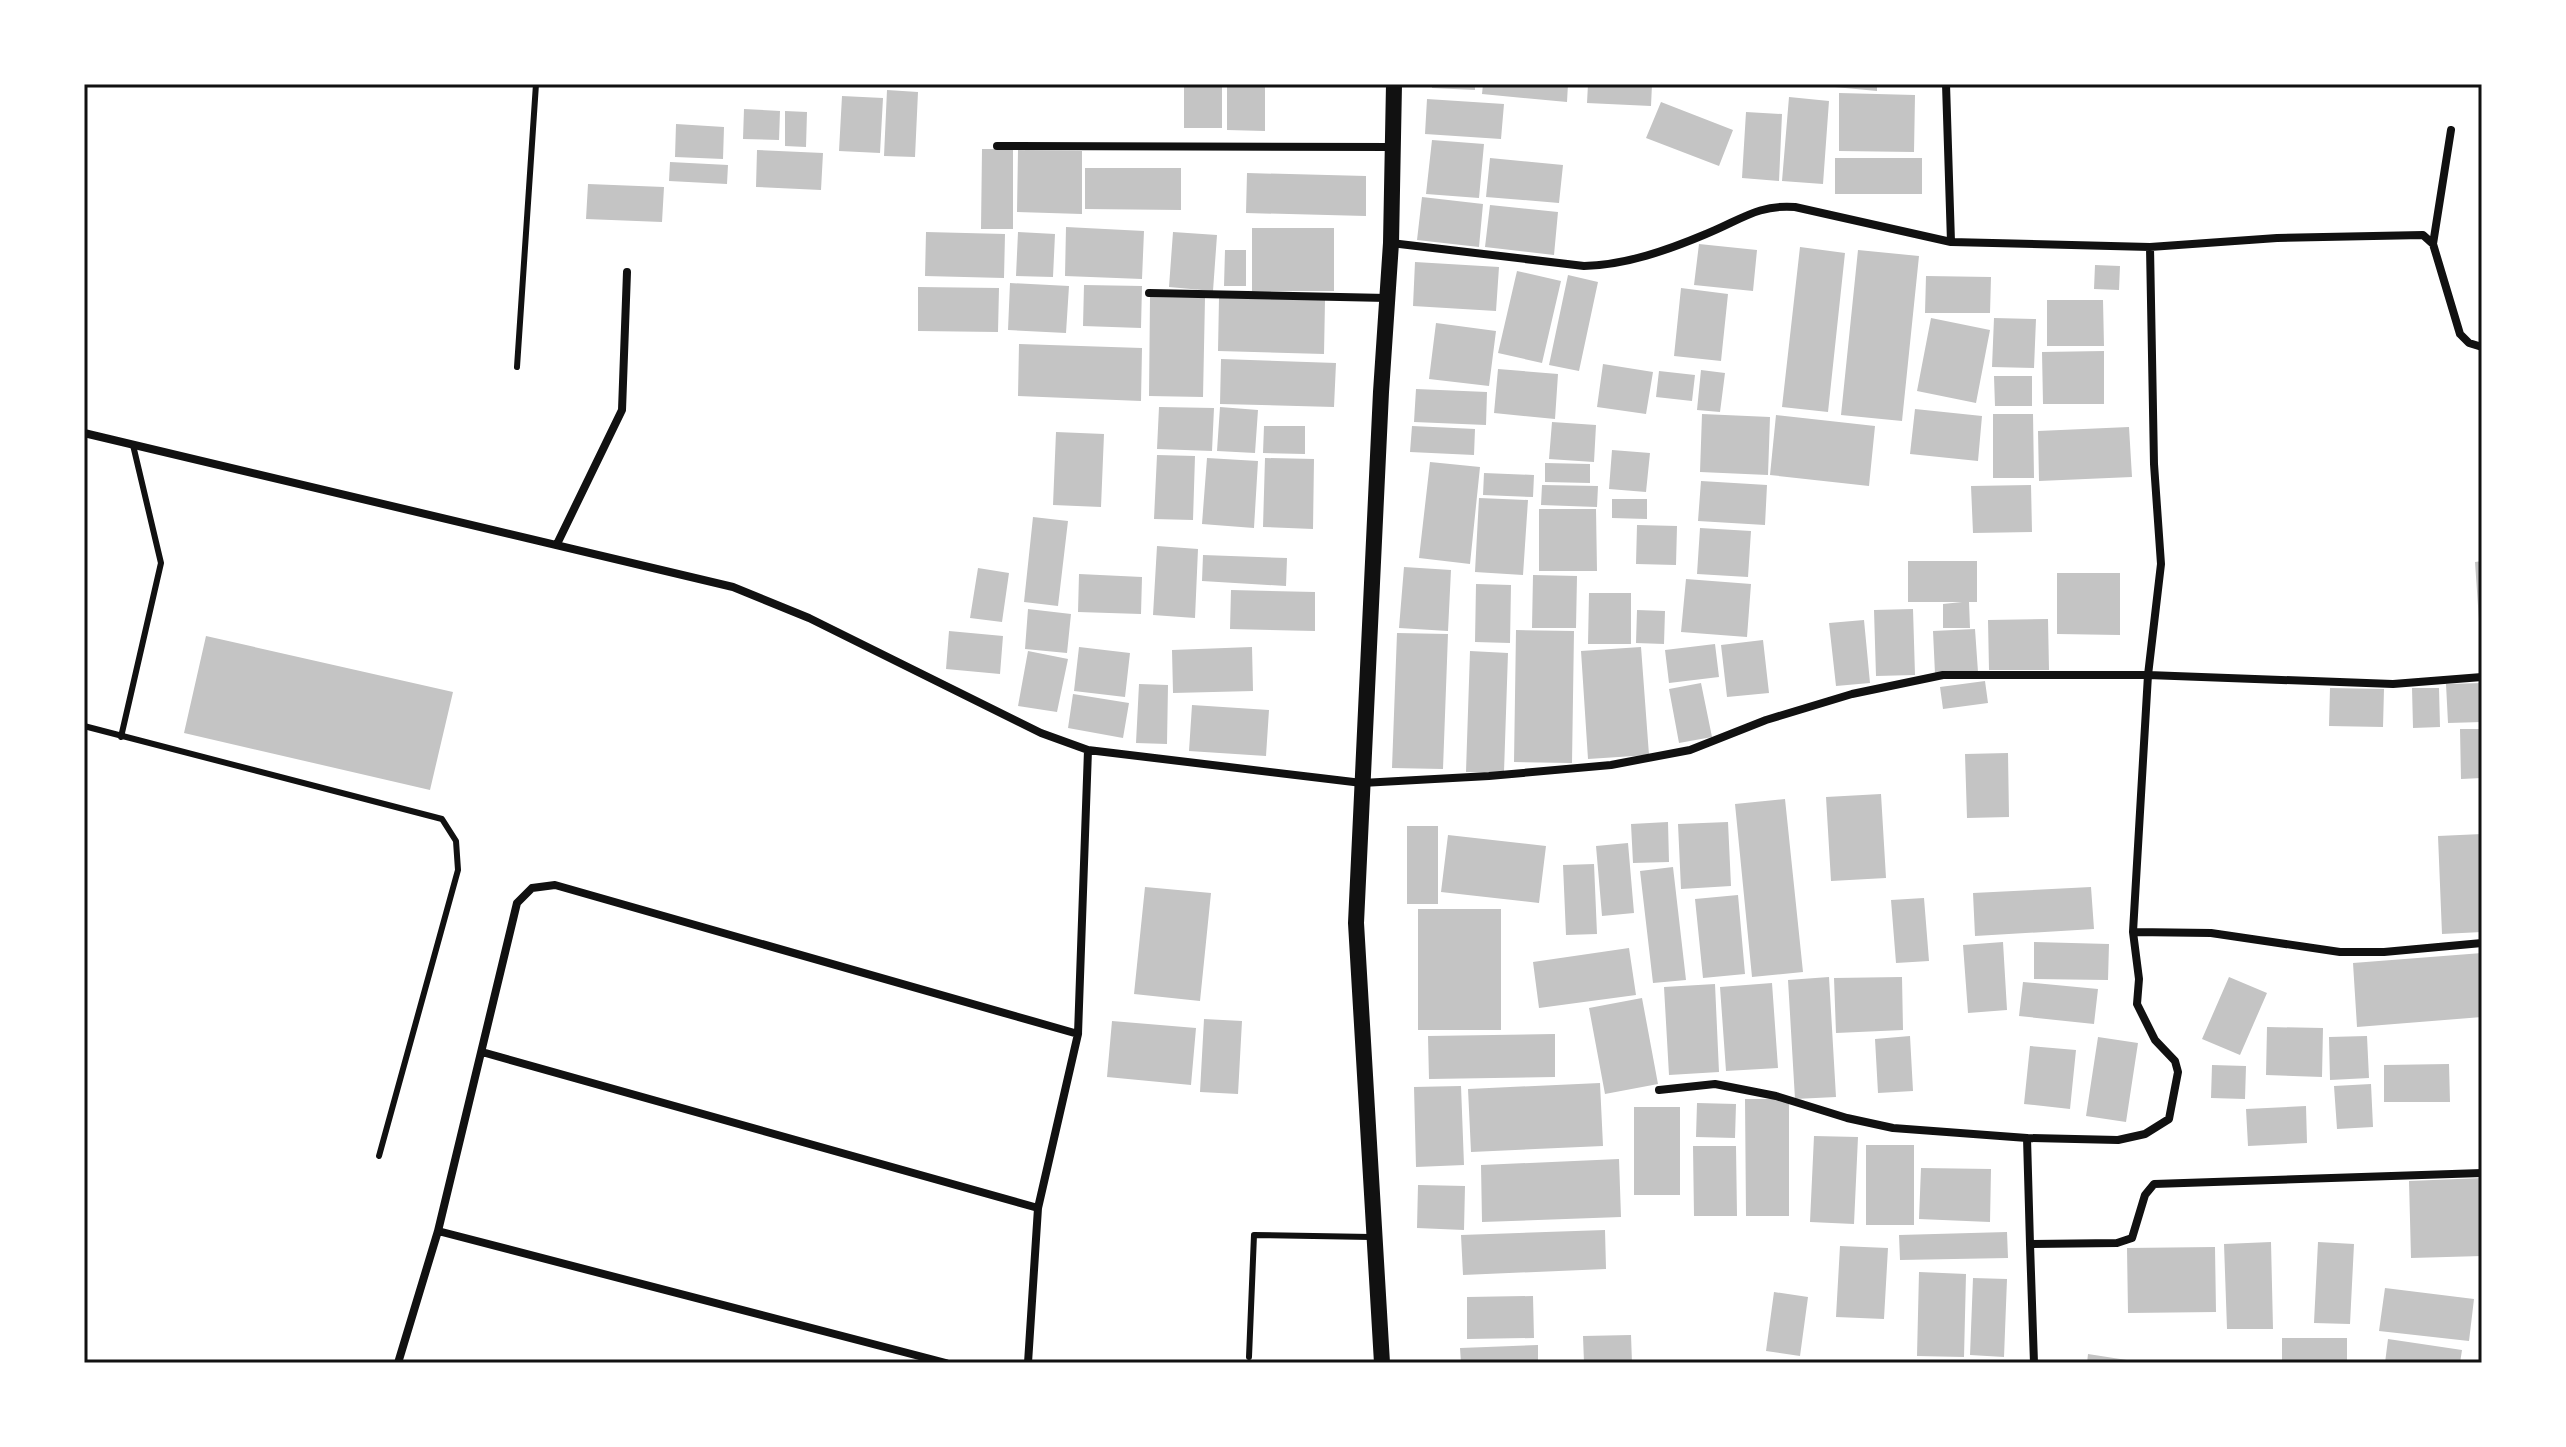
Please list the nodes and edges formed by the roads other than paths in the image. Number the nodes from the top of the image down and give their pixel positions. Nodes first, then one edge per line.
1 (536, 84) edge
2 (1394, 84) edge
3 (1946, 84) edge
4 (2451, 130) dead end
5 (997, 146) dead end
6 (1392, 147) junction
7 (1951, 242) junction
8 (1391, 243) junction
9 (2433, 244) junction
10 (2150, 247) junction
11 (627, 272) dead end
12 (1149, 293) dead end
13 (1387, 298) junction
14 (2482, 347) edge
15 (517, 367) dead end
16 (84, 433) edge
17 (133, 445) junction
18 (557, 544) junction
19 (2148, 675) junction
20 (2482, 677) edge
21 (84, 726) edge
22 (121, 737) junction
23 (1088, 750) junction
24 (1362, 783) junction
25 (2133, 932) junction
26 (2482, 943) edge
27 (1078, 1034) junction
28 (482, 1052) junction
29 (1659, 1090) dead end
30 (2027, 1138) junction
31 (379, 1156) dead end
32 (2482, 1173) edge
33 (1038, 1208) junction
34 (438, 1231) junction
35 (1375, 1237) junction
36 (2030, 1244) junction
37 (1249, 1357) dead end
38 (398, 1363) edge
39 (946, 1363) edge
40 (1028, 1363) edge
41 (1382, 1363) edge
42 (2034, 1363) edge

1 - 15 lane
2 - 6 main road
3 - 7 street
4 - 9 street
5 - 6 street
6 - 8 main road
7 - 8 street
7 - 10 street
8 - 13 main road
9 - 10 street
9 - 14 street
10 - 19 street
11 - 18 street
12 - 13 street
13 - 24 main road
16 - 17 street
17 - 18 street
17 - 22 lane
18 - 23 street
19 - 20 street
19 - 24 street
19 - 25 street
21 - 22 lane
22 - 31 lane
23 - 24 street
23 - 27 street
24 - 35 main road
25 - 26 street
25 - 30 street
27 - 28 street
27 - 33 street
28 - 33 street
28 - 34 street
29 - 30 street
30 - 36 street
32 - 36 street
33 - 40 street
34 - 38 street
34 - 39 street
35 - 37 lane
35 - 41 main road
36 - 42 street

